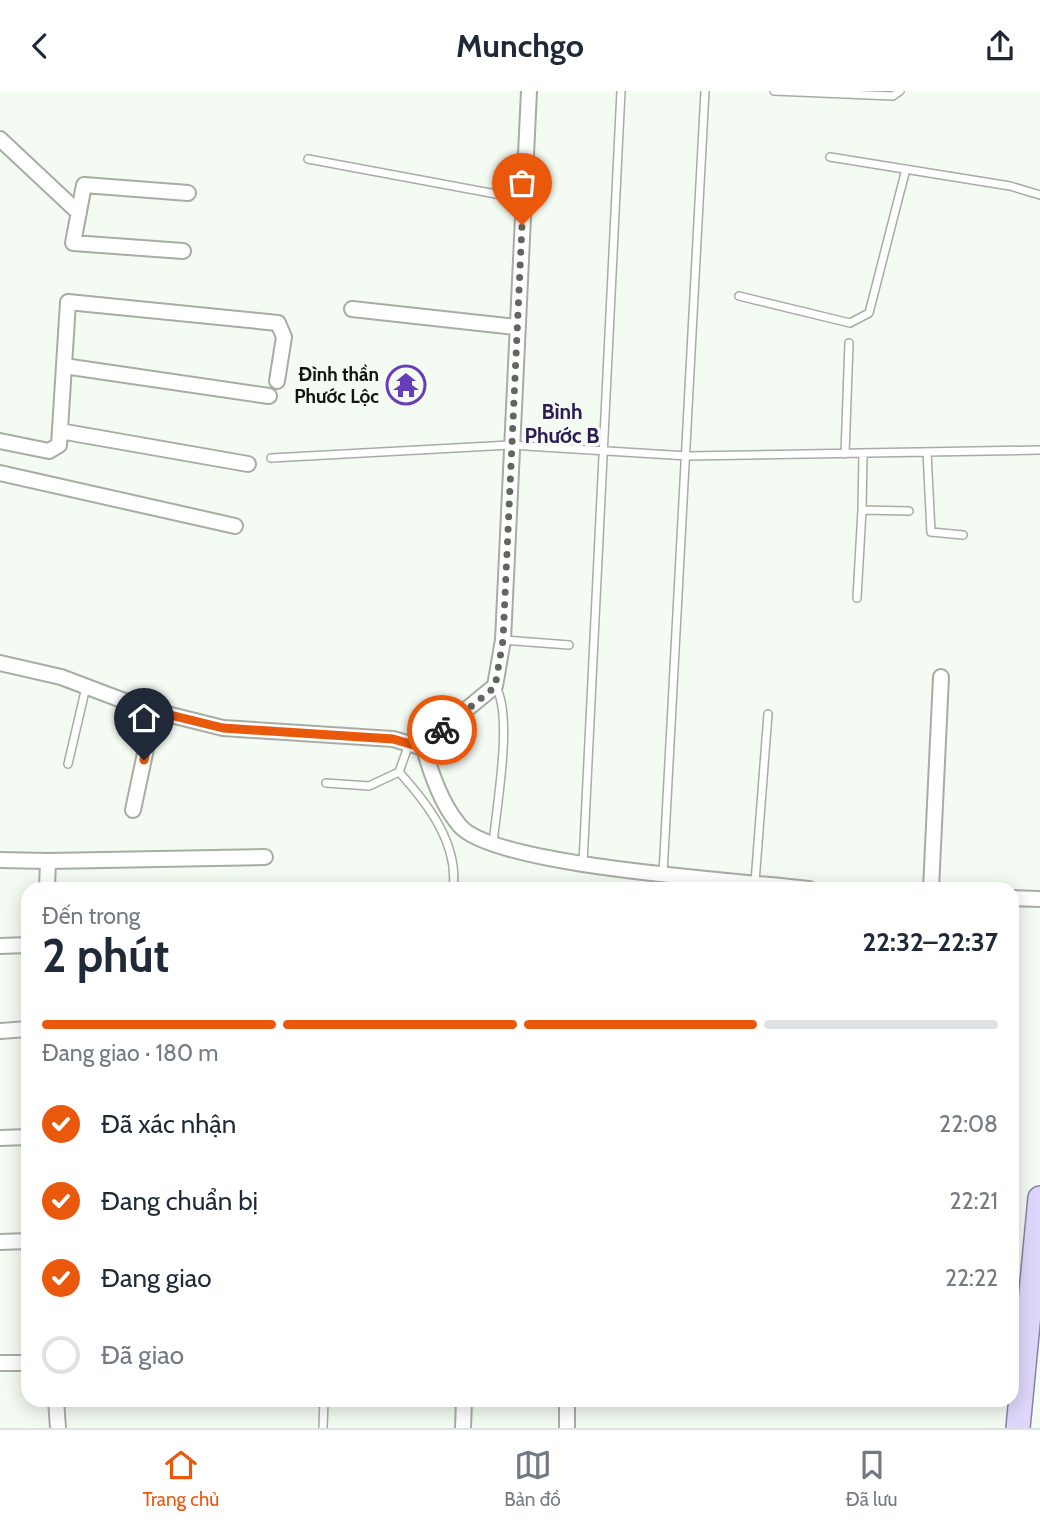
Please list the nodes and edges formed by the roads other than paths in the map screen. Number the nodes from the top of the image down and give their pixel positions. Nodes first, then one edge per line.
1 (529, 91) edge
2 (621, 91) edge
3 (705, 91) edge
4 (774, 91) edge
5 (900, 91) edge
6 (0, 139) edge
7 (830, 157) dead end
8 (308, 159) dead end
9 (906, 169) junction
10 (188, 193) dead end
11 (1040, 195) edge
12 (523, 199) junction
13 (79, 213) junction
14 (183, 251) dead end
15 (739, 296) dead end
16 (352, 309) dead end
17 (516, 327) junction
18 (849, 342) dead end
19 (64, 366) junction
20 (277, 381) dead end
21 (269, 396) dead end
22 (60, 432) junction
23 (0, 441) edge
24 (510, 445) junction
25 (1040, 450) edge
26 (603, 451) junction
27 (928, 452) junction
28 (863, 453) junction
29 (845, 454) junction
30 (688, 456) junction
31 (271, 458) dead end
32 (248, 464) dead end
33 (0, 473) edge
34 (862, 510) junction
35 (909, 511) dead end
36 (235, 526) dead end
37 (963, 535) dead end
38 (858, 598) dead end
39 (503, 640) junction
40 (569, 645) dead end
41 (0, 663) edge
42 (941, 677) dead end
43 (86, 687) junction
44 (495, 687) junction
45 (154, 711) junction
46 (768, 714) dead end
47 (409, 743) junction
48 (424, 748) junction
49 (68, 764) dead end
50 (399, 772) junction
51 (326, 783) dead end
52 (132, 810) dead end
53 (493, 845) junction
54 (265, 857) dead end
55 (0, 860) edge
56 (48, 861) junction
57 (583, 863) junction
58 (663, 875) junction
59 (47, 882) edge
60 (453, 882) edge
61 (755, 882) joint
62 (931, 882) edge
63 (1019, 898) edge
64 (1040, 899) edge
65 (21, 945) edge
66 (0, 946) edge
67 (21, 1030) edge
68 (0, 1031) edge
69 (21, 1137) edge
70 (0, 1138) edge
71 (1040, 1198) edge
72 (21, 1241) edge
73 (0, 1242) edge
74 (1019, 1360) edge
75 (0, 1363) edge
76 (21, 1363) edge
77 (56, 1407) edge
78 (324, 1407) edge
79 (464, 1407) edge
80 (567, 1407) edge
81 (1018, 1407) edge
82 (58, 1428) edge
83 (323, 1428) edge
84 (463, 1428) edge
85 (567, 1428) edge
86 (1018, 1428) edge

1 - 12 street
2 - 26 lane
3 - 30 lane
4 - 5 lane
6 - 13 street
7 - 9 lane
8 - 12 lane
9 - 11 lane
9 - 15 lane
10 - 13 street
12 - 17 street
13 - 14 street
16 - 17 street
17 - 24 street
18 - 29 lane
19 - 20 street
19 - 21 street
19 - 22 street
22 - 23 street
22 - 32 street
24 - 26 lane
24 - 31 lane
24 - 39 street
25 - 27 lane
26 - 30 lane
26 - 57 lane
27 - 28 lane
27 - 37 lane
28 - 29 lane
28 - 34 lane
29 - 30 lane
30 - 58 lane
33 - 36 street
34 - 35 lane
34 - 38 lane
39 - 40 lane
39 - 44 street
41 - 43 street
42 - 62 street
43 - 45 street
43 - 49 lane
44 - 48 street
44 - 53 lane
45 - 47 street
45 - 52 street
46 - 61 lane
47 - 48 street
47 - 50 lane
48 - 53 street
50 - 51 lane
50 - 60 lane
53 - 57 street
54 - 56 street
55 - 56 street
56 - 59 street
57 - 58 street
58 - 61 street
63 - 64 street
65 - 66 street
67 - 68 street
69 - 70 street
71 - 74 main road
72 - 73 street
75 - 76 street
77 - 82 street
78 - 83 lane
79 - 84 street
80 - 85 street
81 - 86 main road

